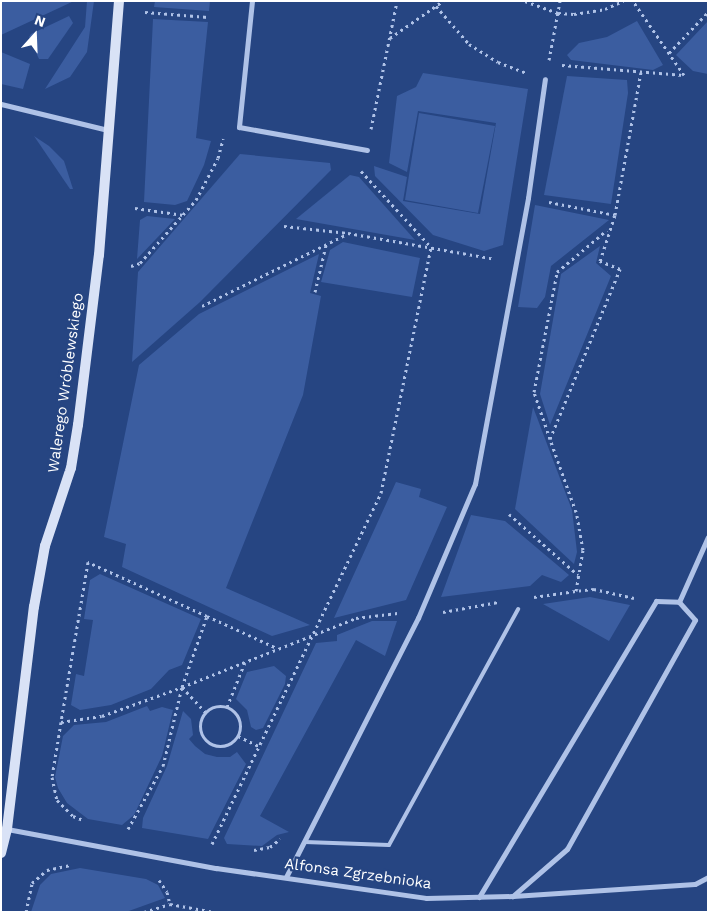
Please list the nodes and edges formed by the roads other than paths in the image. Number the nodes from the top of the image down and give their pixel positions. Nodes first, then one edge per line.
1 (119, 1) edge
2 (252, 1) edge
3 (545, 79) road end
4 (1, 104) edge
5 (108, 130) junction
6 (367, 150) road end
7 (708, 538) edge
8 (679, 602) junction
9 (518, 609) dead end
10 (8, 829) junction
11 (304, 842) junction
12 (1, 853) edge
13 (286, 877) junction
14 (708, 877) edge
15 (514, 896) junction
16 (479, 897) junction

1 - 5 street, Walerego Wróblewskiego
2 - 6 street
3 - 11 street
4 - 5 street
5 - 10 street, Walerego Wróblewskiego
7 - 8 street
8 - 15 street
8 - 16 street
9 - 11 lane
10 - 12 street, Walerego Wróblewskiego
10 - 13 street, Alfonsa Zgrzebnioka
11 - 13 street
13 - 16 street, Alfonsa Zgrzebnioka
14 - 15 street, Alfonsa Zgrzebnioka
15 - 16 street, Alfonsa Zgrzebnioka

